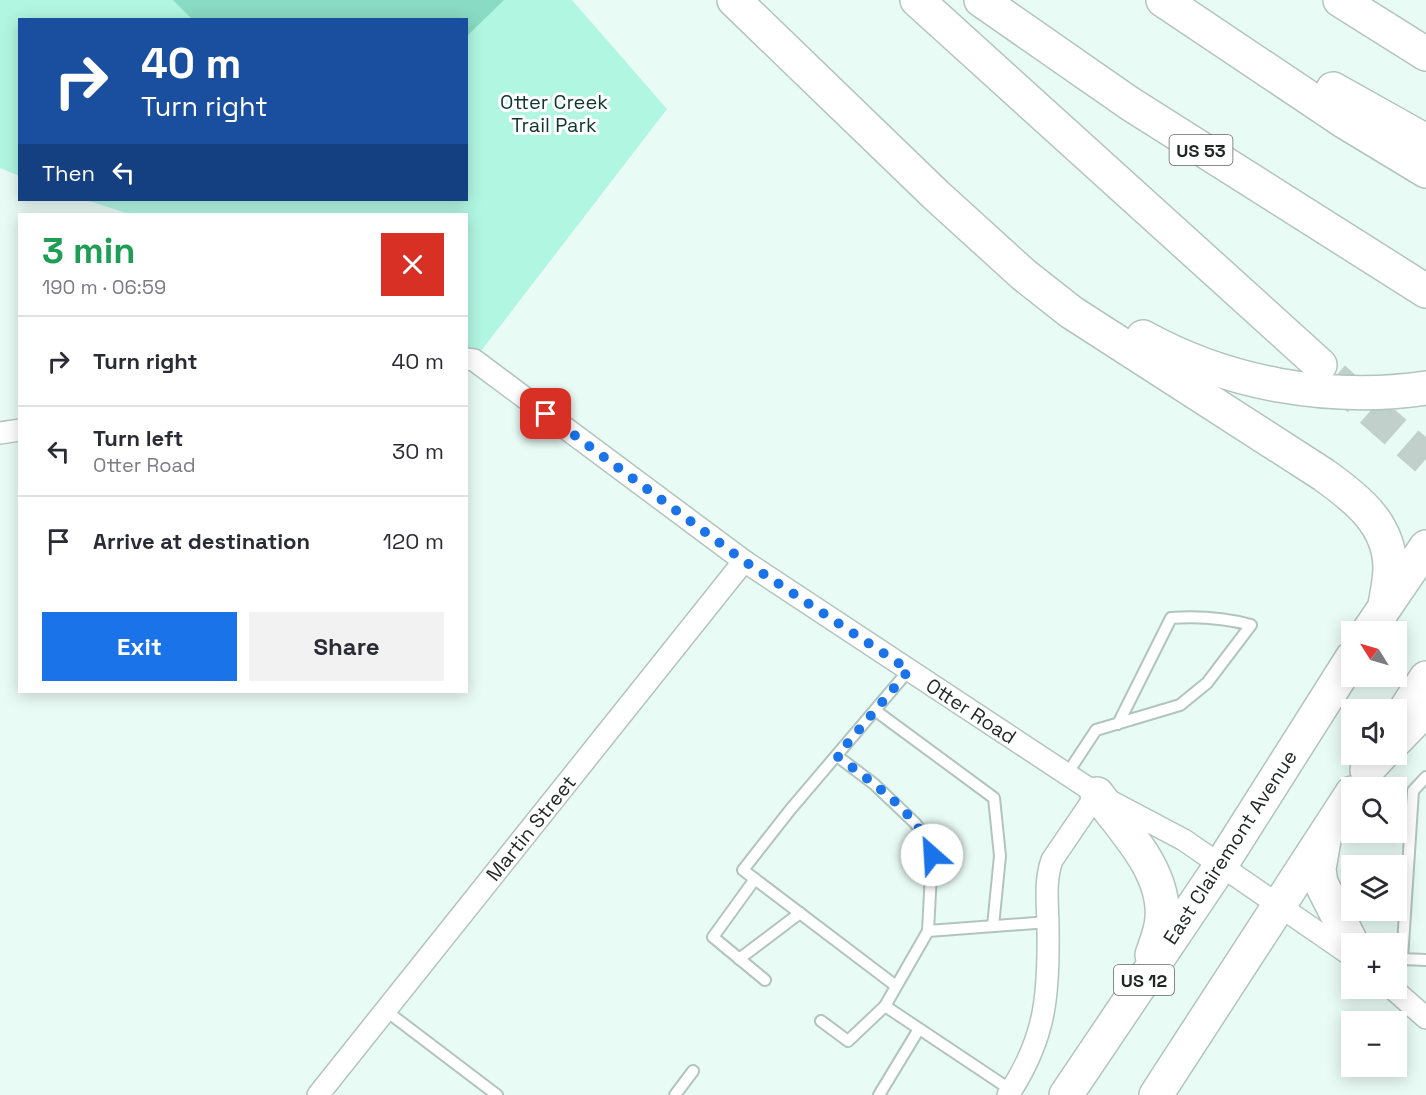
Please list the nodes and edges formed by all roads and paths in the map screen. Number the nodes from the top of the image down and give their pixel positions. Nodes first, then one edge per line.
1 (734, 0) edge
2 (917, 0) edge
3 (981, 0) edge
4 (1162, 0) edge
5 (1182, 0) edge
6 (1340, 0) edge
7 (1426, 54) edge
8 (1426, 141) edge
9 (1426, 171) edge
10 (936, 195) junction
11 (1426, 291) edge
12 (468, 359) edge
13 (1320, 365) tunnel mouth
14 (1426, 388) edge
15 (18, 430) edge
16 (0, 434) edge
17 (1426, 547) edge
18 (744, 561) junction
19 (1376, 618) edge
20 (909, 670) junction
21 (1341, 675) edge
22 (1426, 678) edge
23 (1407, 707) edge
24 (1426, 709) edge
25 (876, 711) junction
26 (1118, 724) junction
27 (1407, 729) edge
28 (837, 756) junction
29 (1366, 772) edge
30 (1067, 774) junction
31 (1426, 777) edge
32 (1097, 794) junction
33 (1325, 834) junction
34 (1221, 865) junction
35 (755, 879) junction
36 (1279, 905) junction
37 (800, 913) junction
38 (1048, 922) junction
39 (993, 926) junction
40 (928, 931) junction
41 (1346, 933) edge
42 (1401, 933) edge
43 (1341, 948) edge
44 (739, 959) junction
45 (1426, 960) edge
46 (1407, 961) edge
47 (1145, 978) junction
48 (765, 980) dead end
49 (896, 986) junction
50 (1404, 999) edge
51 (885, 1006) junction
52 (385, 1010) junction
53 (1426, 1018) edge
54 (821, 1021) dead end
55 (920, 1029) junction
56 (693, 1071) dead end
57 (1009, 1093) edge
58 (318, 1095) edge
59 (497, 1095) edge
60 (675, 1095) edge
61 (879, 1095) edge
62 (1066, 1095) edge
63 (1156, 1095) edge

1 - 10 main road
2 - 13 main road
3 - 11 main road, US 53
4 - 9 main road
5 - 8 main road
6 - 7 main road
10 - 14 main road
10 - 19 main road
12 - 18 street, Otter Road
15 - 16 street
17 - 19 main road
18 - 20 street, Otter Road
18 - 52 street, Martin Street
20 - 25 lane
20 - 30 street, Otter Road
21 - 34 main road, East Clairemont Avenue / US 12
22 - 23 main road
24 - 27 main road
25 - 28 lane
25 - 39 lane
26 - 26 lane
26 - 30 lane
28 - 35 lane
28 - 40 lane
29 - 33 main road
30 - 32 street, Otter Road
31 - 42 lane
32 - 34 street, Otter Road
32 - 38 street
32 - 47 main road
33 - 36 main road
33 - 41 main road
34 - 36 street, Otter Road
34 - 47 main road, East Clairemont Avenue / US 12
35 - 37 lane
35 - 44 lane
36 - 43 street, Otter Road
36 - 63 main road
37 - 44 lane
37 - 49 lane
38 - 39 lane
38 - 57 street
39 - 40 lane
40 - 49 lane
44 - 48 lane
45 - 46 lane
47 - 62 main road, East Clairemont Avenue / US 12
49 - 51 lane
50 - 53 street
51 - 54 lane
51 - 55 lane
52 - 58 street, Martin Street
52 - 59 lane
55 - 57 lane
55 - 61 lane
56 - 60 lane

